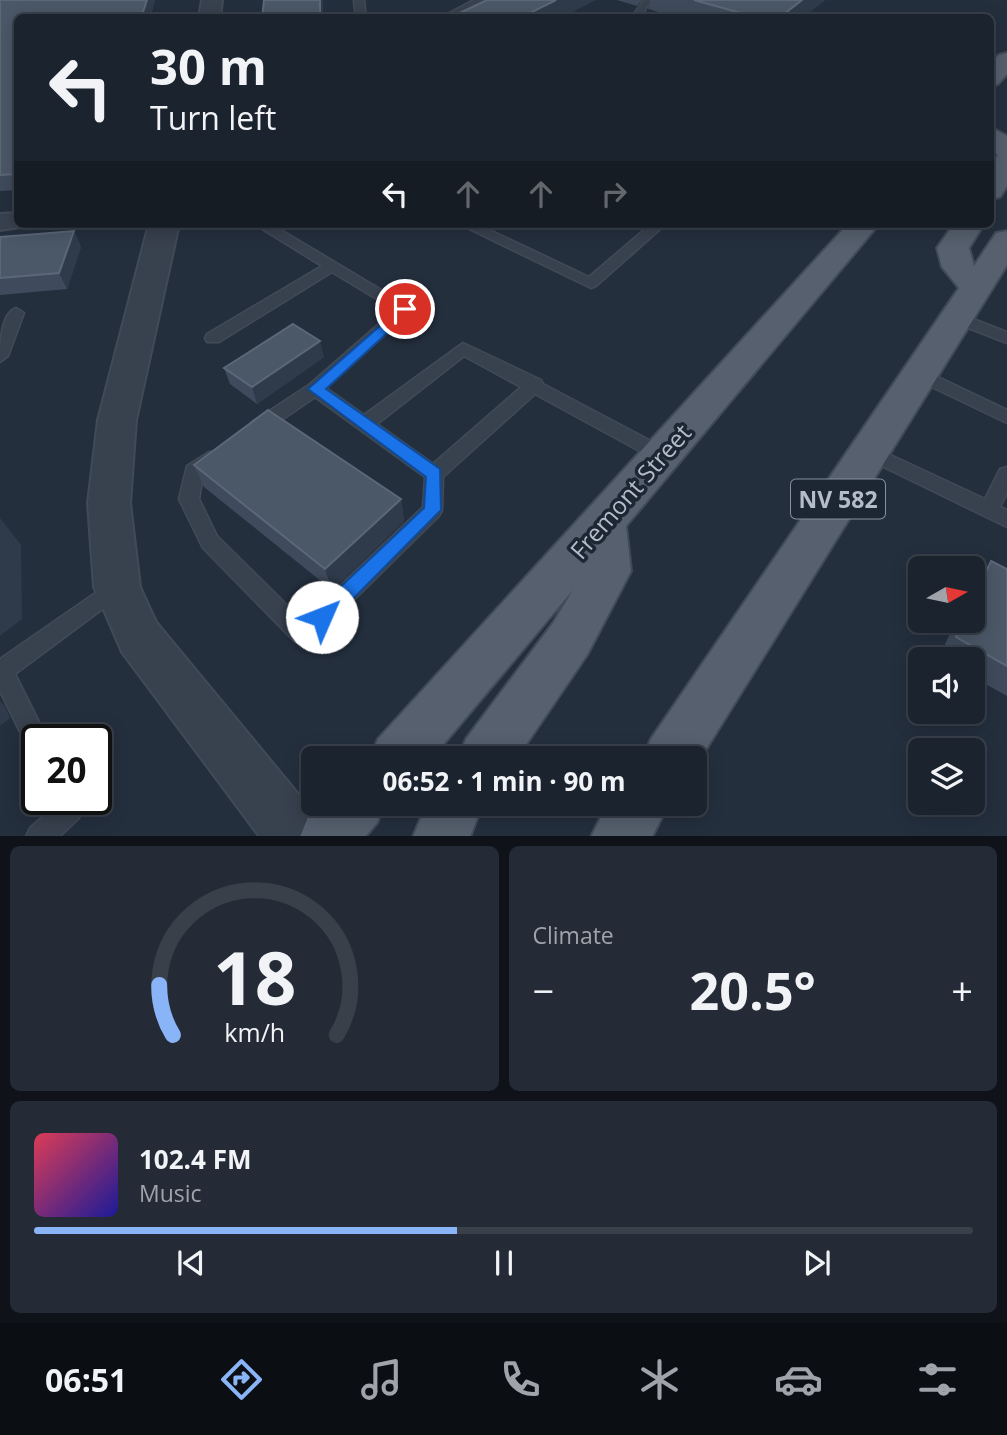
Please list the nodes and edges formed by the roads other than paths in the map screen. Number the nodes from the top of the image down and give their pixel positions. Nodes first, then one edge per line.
1 (481, 0) edge
2 (651, 0) edge
3 (452, 14) edge
4 (638, 14) edge
5 (1007, 60) edge
6 (994, 75) edge
7 (1007, 161) edge
8 (994, 184) edge
9 (163, 228) edge
10 (268, 228) edge
11 (474, 228) edge
12 (654, 228) edge
13 (861, 228) edge
14 (966, 228) edge
15 (1007, 240) edge
16 (331, 267) junction
17 (967, 303) junction
18 (16, 313) dead end
19 (213, 338) dead end
20 (1007, 338) edge
21 (0, 356) edge
22 (919, 374) junction
23 (535, 384) junction
24 (315, 389) junction
25 (1007, 417) edge
26 (365, 424) junction
27 (869, 452) junction
28 (662, 455) junction
29 (434, 474) junction
30 (1007, 474) edge
31 (989, 510) junction
32 (1007, 519) edge
33 (604, 521) junction
34 (117, 587) junction
35 (28, 724) edge
36 (407, 746) edge
37 (494, 746) edge
38 (678, 746) edge
39 (63, 815) edge
40 (346, 816) edge
41 (449, 816) edge
42 (632, 816) edge
43 (39, 836) edge
44 (297, 836) edge
45 (328, 836) edge
46 (441, 836) edge
47 (619, 836) edge

1 - 3 lane
2 - 4 lane
5 - 6 main road
7 - 8 main road
9 - 34 street
10 - 16 lane
11 - 12 lane
13 - 28 main road, Fremont Street
14 - 17 main road
15 - 17 main road, NV 582
16 - 19 lane
16 - 24 lane
17 - 20 lane
17 - 22 main road, NV 582
18 - 21 lane
22 - 25 lane
22 - 27 main road, NV 582
23 - 26 lane
23 - 28 lane
23 - 29 lane
24 - 26 lane
24 - 29 lane
26 - 29 lane
27 - 31 lane
27 - 38 main road, NV 582
28 - 33 main road, Fremont Street
30 - 31 lane
31 - 32 lane
33 - 36 main road, Fremont Street
33 - 37 main road
34 - 35 lane
34 - 44 street
39 - 43 lane
40 - 45 main road
41 - 46 main road
42 - 47 main road

